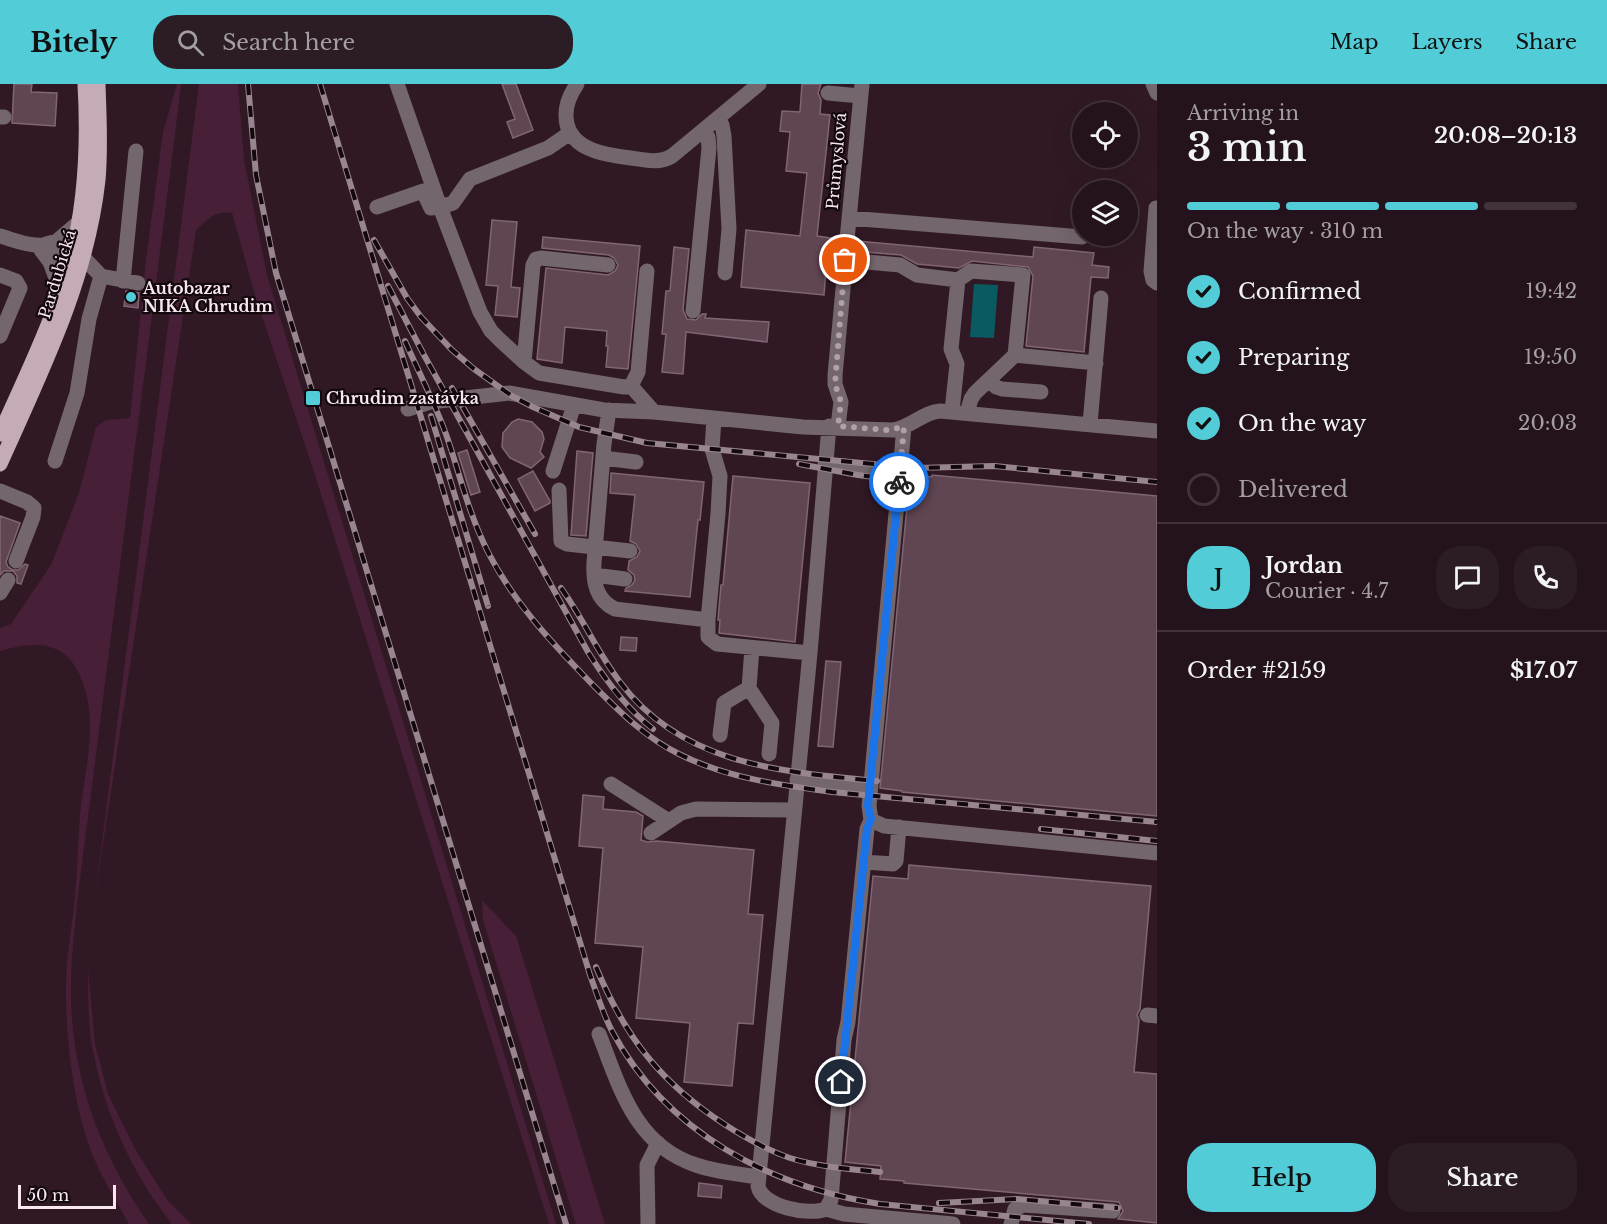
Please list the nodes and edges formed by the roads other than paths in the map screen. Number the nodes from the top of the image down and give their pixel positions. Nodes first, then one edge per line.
1 (85, 84) edge
2 (98, 84) edge
3 (397, 84) edge
4 (577, 84) edge
5 (759, 84) edge
6 (1153, 84) edge
7 (861, 90) edge
8 (828, 93) dead end
9 (1157, 93) edge
10 (717, 119) junction
11 (702, 131) junction
12 (570, 133) junction
13 (136, 151) dead end
14 (377, 207) dead end
15 (440, 207) junction
16 (1156, 214) edge
17 (849, 218) junction
18 (78, 223) junction
19 (0, 236) edge
20 (1072, 236) edge
21 (847, 240) dead end
22 (41, 247) junction
23 (1155, 248) edge
24 (78, 256) junction
25 (608, 265) dead end
26 (646, 271) dead end
27 (725, 273) dead end
28 (0, 275) edge
29 (101, 276) junction
30 (958, 280) junction
31 (1157, 283) edge
32 (61, 292) junction
33 (1101, 298) dead end
34 (693, 311) dead end
35 (0, 336) edge
36 (1015, 355) junction
37 (524, 363) junction
38 (1096, 363) junction
39 (989, 380) junction
40 (631, 386) junction
41 (1041, 392) dead end
42 (574, 405) junction
43 (408, 409) dead end
44 (609, 410) junction
45 (654, 412) junction
46 (960, 412) junction
47 (714, 418) junction
48 (1090, 424) junction
49 (834, 426) junction
50 (904, 427) junction
51 (1157, 431) edge
52 (0, 434) edge
53 (603, 458) junction
54 (55, 461) dead end
55 (636, 462) dead end
56 (0, 464) edge
57 (825, 464) junction
58 (553, 471) dead end
59 (900, 473) junction
60 (558, 490) dead end
61 (0, 491) edge
62 (595, 547) junction
63 (630, 550) dead end
64 (16, 561) dead end
65 (594, 575) junction
66 (625, 579) dead end
67 (708, 620) junction
68 (752, 648) junction
69 (810, 653) junction
70 (749, 688) junction
71 (720, 735) dead end
72 (769, 754) dead end
73 (797, 780) junction
74 (611, 784) dead end
75 (870, 787) junction
76 (794, 810) junction
77 (871, 819) junction
78 (669, 821) junction
79 (899, 827) junction
80 (651, 834) dead end
81 (1157, 853) edge
82 (864, 862) junction
83 (599, 1034) dead end
84 (658, 1143) junction
85 (759, 1178) junction
86 (826, 1209) junction
87 (1113, 1211) dead end
88 (648, 1224) edge
89 (953, 1224) edge
90 (1011, 1224) edge

1 - 18 main road, Pardubická
2 - 24 main road, Pardubická
3 - 15 street
4 - 12 street
5 - 10 street
6 - 9 street
7 - 8 street
7 - 17 street, Průmyslová
10 - 11 street
10 - 27 street
11 - 12 street
11 - 34 street
12 - 15 street
13 - 29 street
14 - 15 street
15 - 37 street
16 - 23 street
17 - 20 street
17 - 21 street, Průmyslová
18 - 22 street
18 - 24 main road, Pardubická
19 - 22 street
22 - 24 street
22 - 32 street
23 - 31 street
24 - 29 street
24 - 32 main road, Pardubická
24 - 56 main road, Pardubická
25 - 37 street
26 - 40 street
28 - 35 street
29 - 54 street
30 - 36 street
30 - 46 street
30 - 49 street
32 - 52 main road, Pardubická
33 - 38 street
36 - 38 street
36 - 39 street
37 - 40 street
38 - 48 street
39 - 41 street
39 - 46 street
40 - 45 street
42 - 43 street
42 - 44 street
42 - 58 street
44 - 45 street
44 - 53 street
45 - 47 street
46 - 48 street
46 - 50 street
47 - 49 street
47 - 67 street
48 - 51 street
49 - 50 street
49 - 57 street
50 - 59 street
53 - 55 street
53 - 62 street
57 - 59 street
57 - 69 street
59 - 75 street
60 - 62 street
61 - 64 street
62 - 63 street
62 - 65 street
65 - 66 street
65 - 67 street
67 - 68 street
68 - 69 street
68 - 70 street
69 - 73 street
70 - 71 street
70 - 72 street
73 - 75 street
73 - 76 street
74 - 78 street
75 - 77 street
76 - 78 street
76 - 85 street
77 - 79 street
77 - 82 street
78 - 80 street
79 - 81 street
79 - 82 street
82 - 86 street
83 - 84 street
84 - 85 street
84 - 88 street
85 - 86 street
86 - 89 street
87 - 90 street

